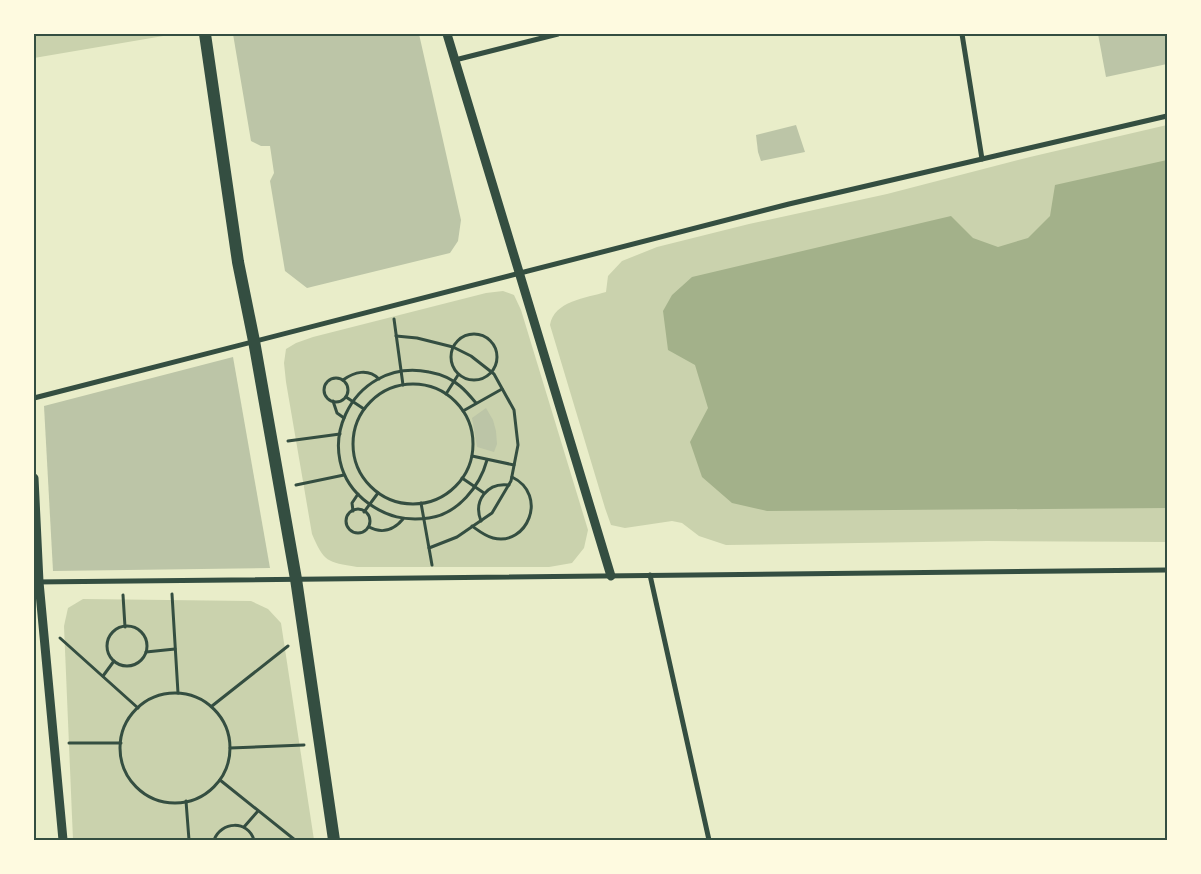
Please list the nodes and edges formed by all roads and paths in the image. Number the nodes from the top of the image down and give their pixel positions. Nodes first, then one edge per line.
1 (204, 34) edge
2 (447, 34) edge
3 (558, 34) edge
4 (962, 34) edge
5 (454, 60) junction
6 (1167, 116) edge
7 (982, 159) junction
8 (520, 273) junction
9 (392, 312) dead end
10 (396, 336) junction
11 (254, 341) junction
12 (452, 347) junction
13 (401, 372) junction
14 (458, 375) junction
15 (379, 379) junction
16 (343, 380) junction
17 (403, 385) junction
18 (502, 389) junction
19 (446, 394) junction
20 (346, 397) junction
21 (34, 398) edge
22 (333, 401) junction
23 (476, 403) dead end
24 (364, 409) junction
25 (463, 411) junction
26 (344, 418) junction
27 (340, 434) junction
28 (272, 443) junction
29 (472, 456) junction
30 (487, 460) junction
31 (514, 465) junction
32 (344, 475) junction
33 (512, 476) junction
34 (34, 478) edge
35 (462, 478) junction
36 (509, 485) junction
37 (280, 488) junction
38 (378, 493) junction
39 (484, 493) junction
40 (358, 494) junction
41 (421, 504) junction
42 (353, 511) junction
43 (364, 512) junction
44 (423, 518) junction
45 (403, 519) junction
46 (481, 521) junction
47 (472, 526) junction
48 (369, 527) junction
49 (429, 548) junction
50 (1167, 570) edge
51 (650, 575) junction
52 (611, 576) junction
53 (434, 578) junction
54 (296, 579) junction
55 (171, 580) junction
56 (122, 581) junction
57 (37, 582) edge
58 (43, 623) junction
59 (125, 627) junction
60 (304, 634) junction
61 (175, 649) junction
62 (146, 652) junction
63 (114, 661) junction
64 (103, 676) junction
65 (178, 693) junction
66 (212, 706) junction
67 (138, 708) junction
68 (54, 743) junction
69 (121, 743) junction
70 (320, 745) junction
71 (230, 748) junction
72 (220, 780) junction
73 (186, 802) junction
74 (258, 811) junction
75 (244, 827) junction
76 (63, 840) edge
77 (189, 840) edge
78 (214, 840) edge
79 (254, 840) edge
80 (295, 840) edge
81 (334, 840) edge
82 (709, 840) edge

1 - 11 main road
2 - 5 street
3 - 5 street
4 - 7 street
5 - 8 street
6 - 7 street
7 - 8 street
8 - 11 street
8 - 52 street
9 - 10 path
10 - 12 path
10 - 13 path
11 - 21 street
11 - 28 main road
12 - 14 path
12 - 14 path
12 - 18 path
13 - 15 path
13 - 17 path
13 - 23 path
14 - 19 path
15 - 16 path
15 - 26 path
16 - 20 path
16 - 22 path
17 - 19 path
17 - 24 path
18 - 25 path
18 - 31 path
19 - 25 path
20 - 22 path
20 - 24 path
22 - 26 path
24 - 38 path
25 - 29 path
26 - 27 path
27 - 28 path
27 - 32 path
28 - 37 main road
29 - 30 path
29 - 35 path
30 - 31 path
30 - 44 path
31 - 33 path
32 - 37 path
32 - 40 path
33 - 36 path
33 - 47 path
34 - 57 street
35 - 39 path
35 - 41 path
36 - 39 path
36 - 46 path
37 - 54 main road
38 - 41 path
38 - 43 path
39 - 46 path
40 - 42 path
40 - 45 path
41 - 44 path
42 - 43 path
42 - 48 path
43 - 48 path
44 - 45 path
44 - 49 path
45 - 48 path
46 - 47 path
47 - 49 path
49 - 53 path
50 - 51 street
51 - 52 street
51 - 82 street
52 - 53 street
53 - 54 street
54 - 55 street
54 - 60 main road
55 - 56 street
55 - 61 path
56 - 57 street
56 - 59 path
57 - 58 street
58 - 64 path
58 - 68 street
59 - 62 path
59 - 63 path
60 - 66 path
60 - 70 main road
61 - 62 path
61 - 65 path
62 - 63 path
63 - 64 path
64 - 67 path
65 - 66 path
65 - 67 path
66 - 71 path
67 - 69 path
68 - 69 path
68 - 76 street
69 - 73 path
70 - 71 path
70 - 81 main road
71 - 72 path
72 - 73 path
72 - 74 path
73 - 77 path
74 - 75 path
74 - 80 path
75 - 78 path
75 - 79 path

